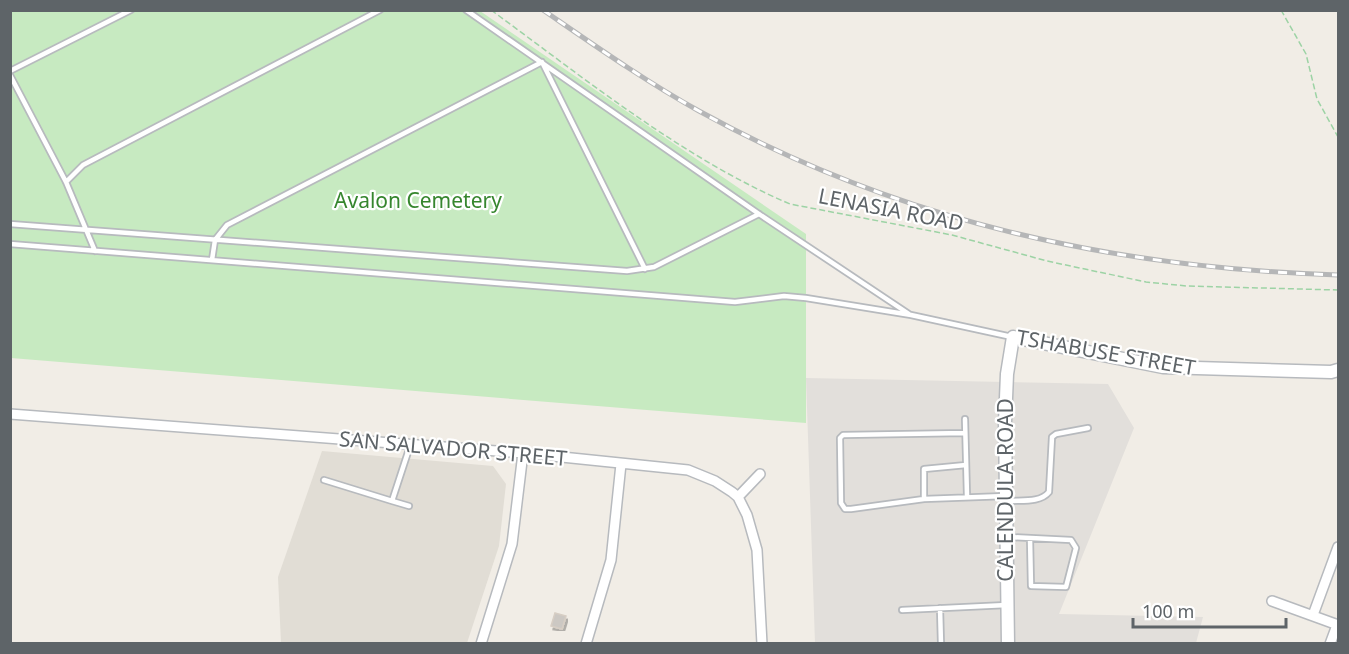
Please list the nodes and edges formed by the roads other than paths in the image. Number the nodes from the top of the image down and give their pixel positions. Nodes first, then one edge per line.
1 (131, 10) edge
2 (380, 10) edge
3 (466, 10) edge
4 (542, 63) junction
5 (10, 73) edge
6 (66, 182) junction
7 (759, 214) junction
8 (10, 224) edge
9 (86, 230) junction
10 (215, 240) junction
11 (10, 244) edge
12 (95, 251) junction
13 (212, 260) junction
14 (645, 269) junction
15 (911, 315) junction
16 (1013, 337) junction
17 (1338, 370) edge
18 (10, 414) edge
19 (965, 419) dead end
20 (1088, 428) dead end
21 (965, 433) junction
22 (410, 446) junction
23 (523, 453) junction
24 (621, 464) junction
25 (966, 465) junction
26 (760, 474) dead end
27 (324, 480) dead end
28 (967, 496) junction
29 (738, 497) junction
30 (1006, 499) junction
31 (924, 500) junction
32 (392, 501) junction
33 (409, 506) dead end
34 (1006, 537) junction
35 (1030, 538) junction
36 (1338, 547) edge
37 (1272, 601) dead end
38 (1007, 605) junction
39 (940, 608) junction
40 (902, 610) dead end
41 (1313, 615) junction
42 (1338, 625) edge
43 (481, 644) edge
44 (586, 644) edge
45 (762, 644) edge
46 (941, 644) edge
47 (1008, 644) edge
48 (1330, 644) edge

1 - 5 lane
2 - 6 lane
3 - 4 lane
4 - 7 lane
4 - 10 lane
4 - 14 lane
5 - 6 lane
6 - 9 lane
7 - 14 lane
7 - 15 lane
8 - 9 lane
9 - 10 lane
9 - 12 lane
10 - 13 lane
10 - 14 lane
11 - 12 lane, TSHABUSE STREET
12 - 13 lane, TSHABUSE STREET
13 - 15 lane, TSHABUSE STREET
15 - 16 lane, TSHABUSE STREET
16 - 17 street, TSHABUSE STREET
16 - 30 street, CALENDULA ROAD
18 - 22 street, SAN SALVADOR STREET
19 - 21 lane
20 - 30 lane
21 - 25 lane
21 - 31 lane
22 - 23 street, SAN SALVADOR STREET
22 - 32 lane
23 - 24 street, SAN SALVADOR STREET
23 - 43 street
24 - 29 street, SAN SALVADOR STREET
24 - 44 street
25 - 28 lane
25 - 31 lane
26 - 29 street
27 - 32 lane
28 - 30 lane
28 - 31 lane
29 - 45 street
30 - 34 street, CALENDULA ROAD
32 - 33 lane
34 - 35 lane
34 - 38 street, CALENDULA ROAD
35 - 35 lane
36 - 41 street
37 - 41 street
38 - 39 lane
38 - 47 street, CALENDULA ROAD
39 - 40 lane
39 - 46 lane
41 - 42 street
42 - 48 street

